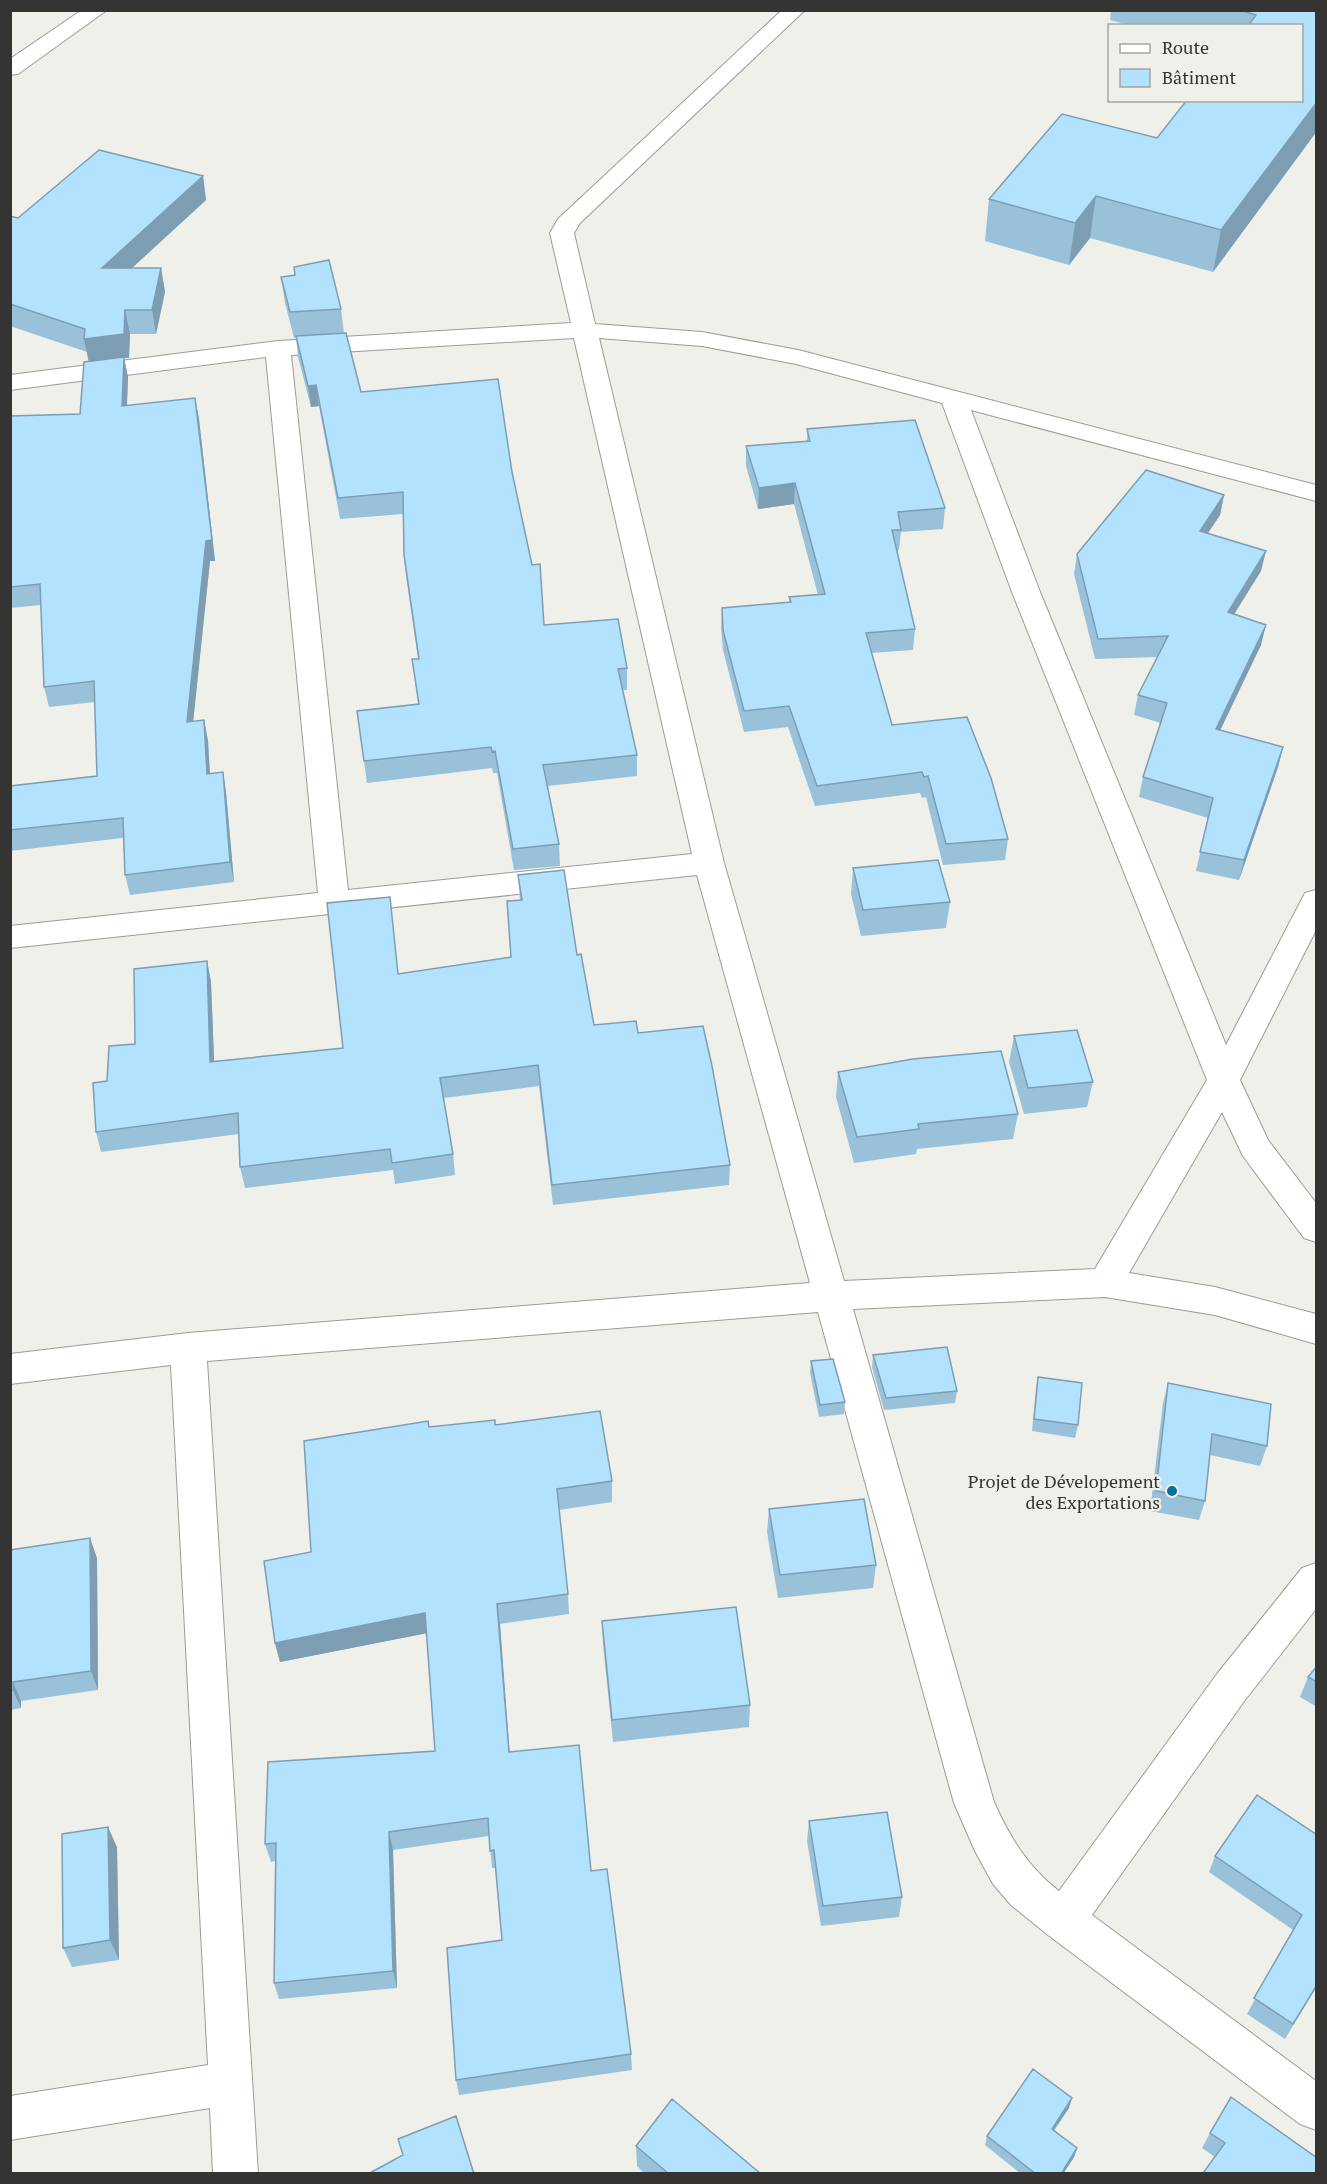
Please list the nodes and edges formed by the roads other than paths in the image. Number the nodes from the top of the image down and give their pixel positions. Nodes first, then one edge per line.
1 (97, 10) edge
2 (795, 10) edge
3 (10, 69) edge
4 (584, 330) junction
5 (278, 348) junction
6 (10, 383) edge
7 (953, 397) junction
8 (1317, 493) edge
9 (709, 863) junction
10 (1317, 901) edge
11 (334, 903) junction
12 (10, 937) edge
13 (1224, 1080) junction
14 (1317, 1228) edge
15 (1105, 1283) junction
16 (832, 1296) junction
17 (1317, 1329) edge
18 (188, 1348) junction
19 (10, 1369) edge
20 (1317, 1580) edge
21 (1063, 1920) junction
22 (230, 2083) junction
23 (1317, 2108) edge
24 (10, 2118) edge
25 (236, 2174) edge

1 - 3 street
2 - 4 street
4 - 5 street
4 - 7 street
4 - 9 street
5 - 6 street
5 - 11 street
7 - 8 street
7 - 13 street
9 - 11 street
9 - 16 street
10 - 13 street
11 - 12 street
13 - 14 street
13 - 15 street
15 - 16 street
15 - 17 street
16 - 18 street
16 - 21 street
18 - 19 street
18 - 22 street
20 - 21 street
21 - 23 street
22 - 24 street
22 - 25 street

